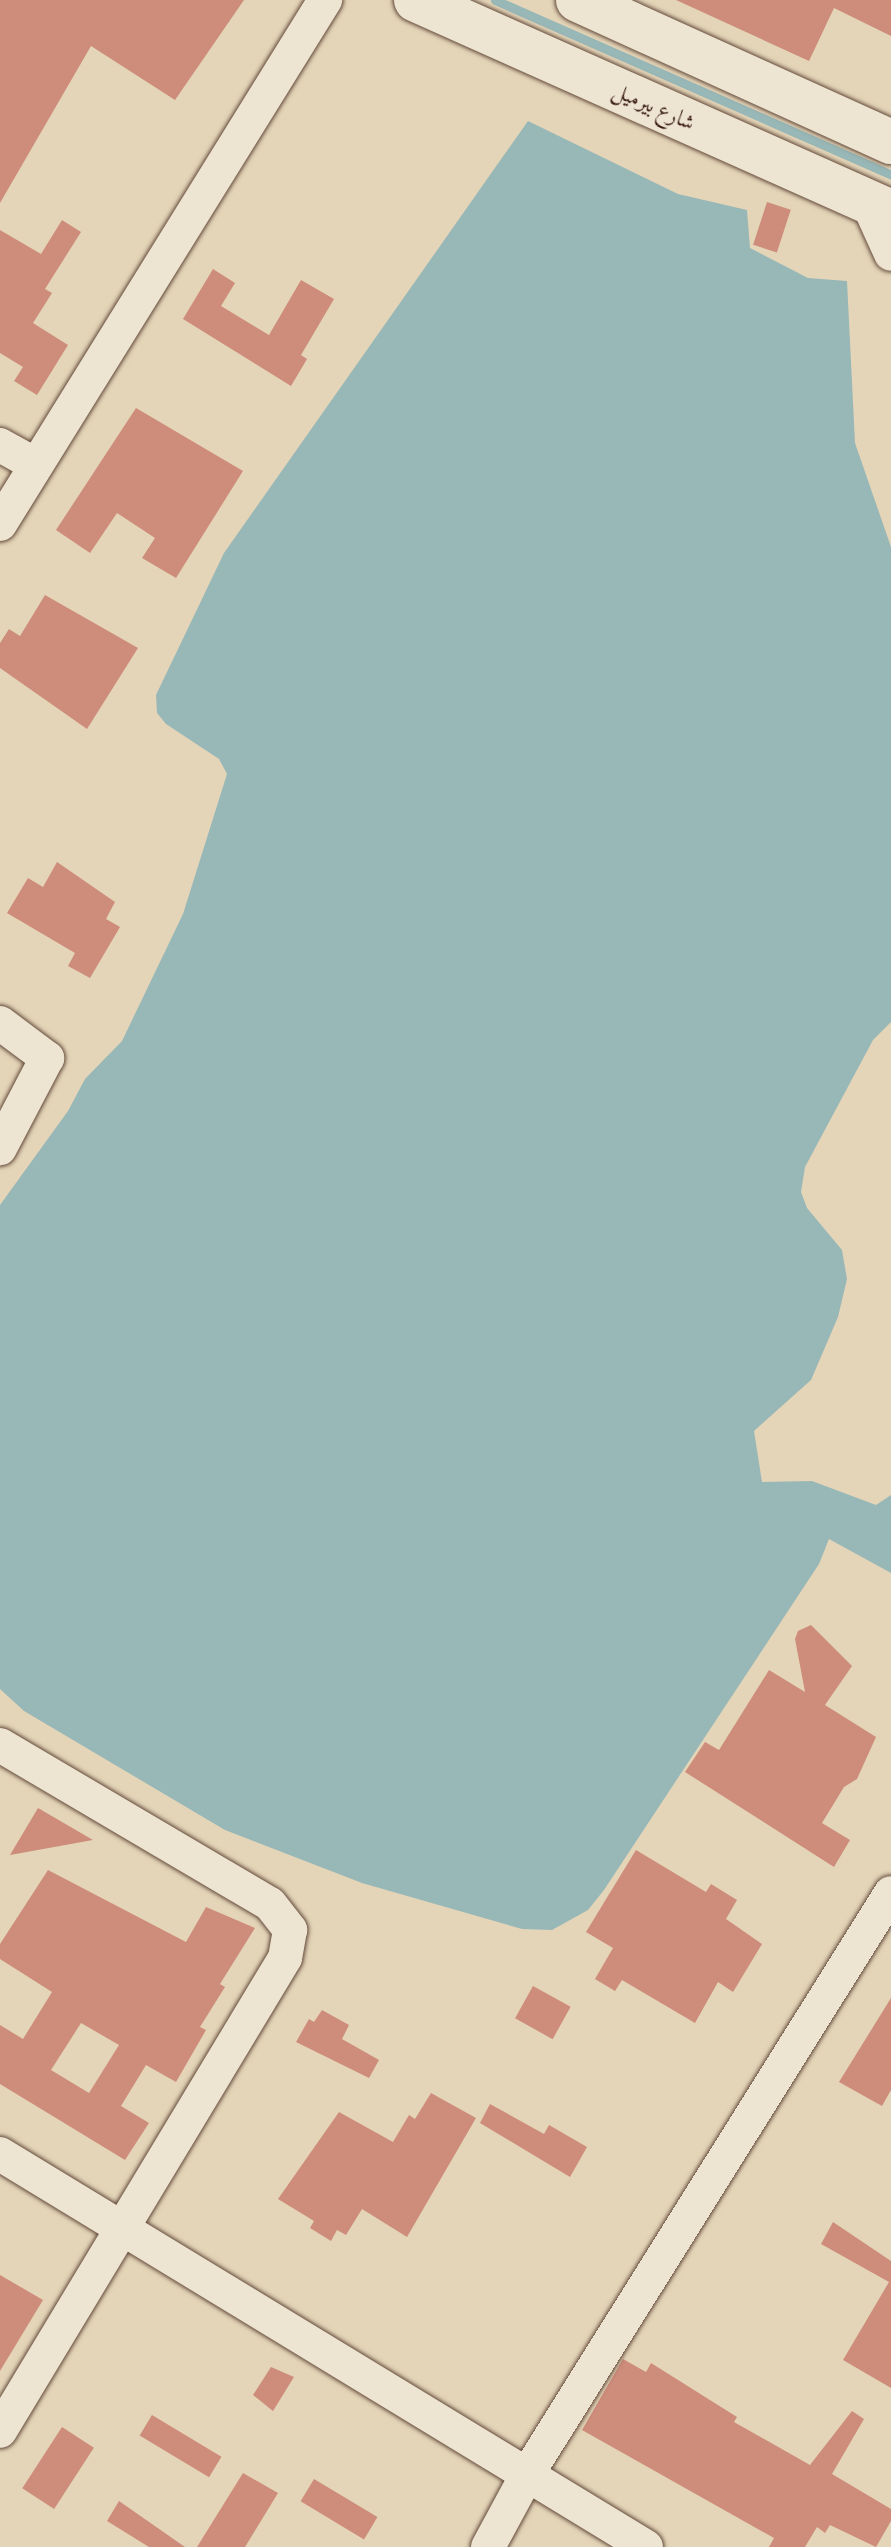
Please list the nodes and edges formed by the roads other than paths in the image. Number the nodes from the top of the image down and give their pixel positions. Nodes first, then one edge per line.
1 (325, 0) edge
2 (416, 0) edge
3 (578, 0) edge
4 (891, 142) edge
5 (879, 207) edge
6 (891, 254) edge
7 (0, 445) edge
8 (34, 464) junction
9 (0, 524) edge
10 (0, 1023) edge
11 (0, 1148) edge
12 (0, 1745) edge
13 (891, 1893) edge
14 (0, 2154) edge
15 (122, 2229) junction
16 (0, 2431) edge
17 (528, 2473) junction
18 (488, 2547) edge
19 (646, 2547) edge

1 - 8 street
2 - 5 street, شارع بيرميل
3 - 4 street
5 - 6 street
7 - 8 street
8 - 9 street
10 - 11 street
12 - 15 street
13 - 17 street
14 - 15 street
15 - 16 street
15 - 17 street
17 - 18 street
17 - 19 street

